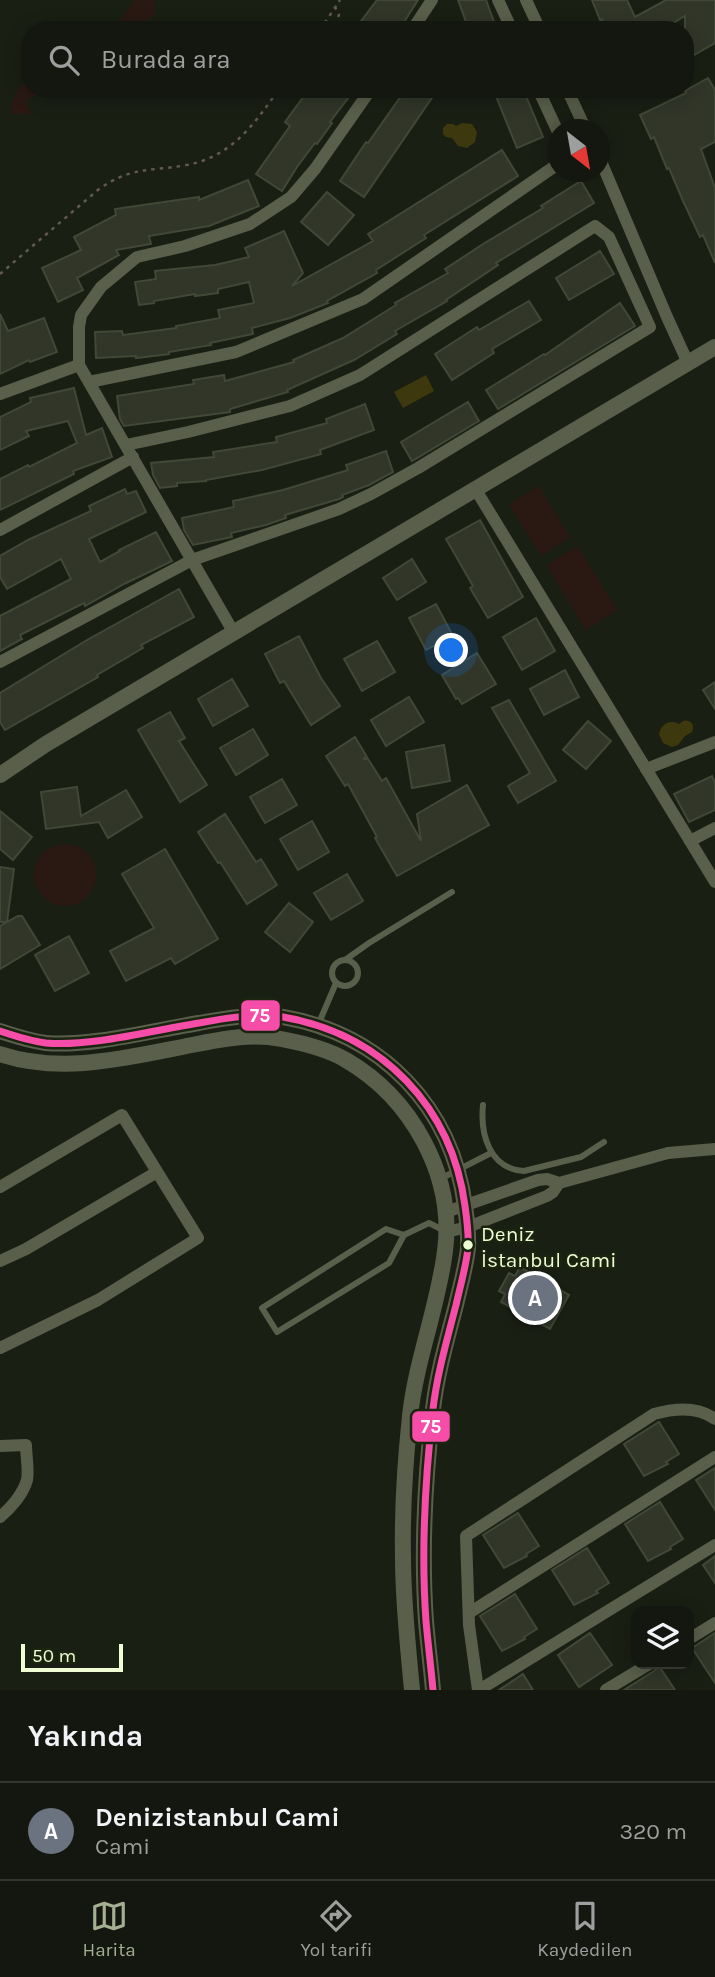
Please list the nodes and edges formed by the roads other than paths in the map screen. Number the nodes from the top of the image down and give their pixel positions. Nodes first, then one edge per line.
1 (432, 0) edge
2 (498, 0) edge
3 (526, 0) edge
4 (418, 21) edge
5 (508, 21) edge
6 (536, 21) edge
7 (364, 98) edge
8 (542, 98) edge
9 (571, 98) edge
10 (552, 119) edge
11 (581, 119) edge
12 (547, 172) edge
13 (610, 182) edge
14 (715, 347) edge
15 (688, 363) junction
16 (79, 365) junction
17 (89, 382) junction
18 (0, 394) edge
19 (125, 445) junction
20 (133, 457) junction
21 (476, 490) junction
22 (0, 530) edge
23 (192, 560) junction
24 (234, 633) junction
25 (0, 662) edge
26 (715, 742) edge
27 (646, 769) junction
28 (0, 775) edge
29 (715, 828) edge
30 (690, 841) junction
31 (715, 882) edge
32 (452, 892) dead end
33 (345, 960) junction
34 (337, 982) junction
35 (318, 1026) junction
36 (0, 1031) edge
37 (0, 1054) edge
38 (483, 1105) dead end
39 (604, 1142) dead end
40 (715, 1149) edge
41 (491, 1153) junction
42 (458, 1169) junction
43 (158, 1172) junction
44 (440, 1179) junction
45 (559, 1183) junction
46 (0, 1187) edge
47 (465, 1205) junction
48 (446, 1212) junction
49 (429, 1223) junction
50 (468, 1227) junction
51 (446, 1232) junction
52 (404, 1235) junction
53 (0, 1261) edge
54 (0, 1348) edge
55 (715, 1419) edge
56 (0, 1446) edge
57 (715, 1457) edge
58 (0, 1517) edge
59 (715, 1545) edge
60 (469, 1613) junction
61 (715, 1623) edge
62 (694, 1636) edge
63 (641, 1669) edge
64 (412, 1690) edge
65 (433, 1690) edge
66 (479, 1690) edge
67 (606, 1690) edge

1 - 4 street
2 - 5 street
3 - 6 street
7 - 16 street
8 - 10 street
9 - 11 street
12 - 17 street
13 - 15 street
14 - 15 street
15 - 21 street
16 - 17 street
16 - 18 street
17 - 19 street
19 - 20 street
19 - 23 street
20 - 22 street
20 - 23 street
21 - 24 street
21 - 27 street
23 - 24 street
23 - 25 street
24 - 28 street
26 - 27 street
27 - 30 street
29 - 30 street
30 - 31 street
32 - 33 lane
33 - 34 lane
33 - 34 lane
34 - 35 lane
35 - 36 street
35 - 42 street
37 - 44 street
38 - 41 lane
39 - 41 lane
40 - 45 street
41 - 42 lane
42 - 44 lane
42 - 47 street
43 - 46 street
43 - 53 street
43 - 54 street
44 - 48 street
45 - 47 street
45 - 50 street
47 - 48 street
47 - 50 street
48 - 49 lane
48 - 51 street
49 - 51 lane
49 - 52 lane
50 - 51 street
50 - 65 street
51 - 64 street
52 - 52 lane
55 - 60 street
56 - 58 street
57 - 60 street
59 - 66 street
60 - 66 street
61 - 62 street
63 - 67 street

